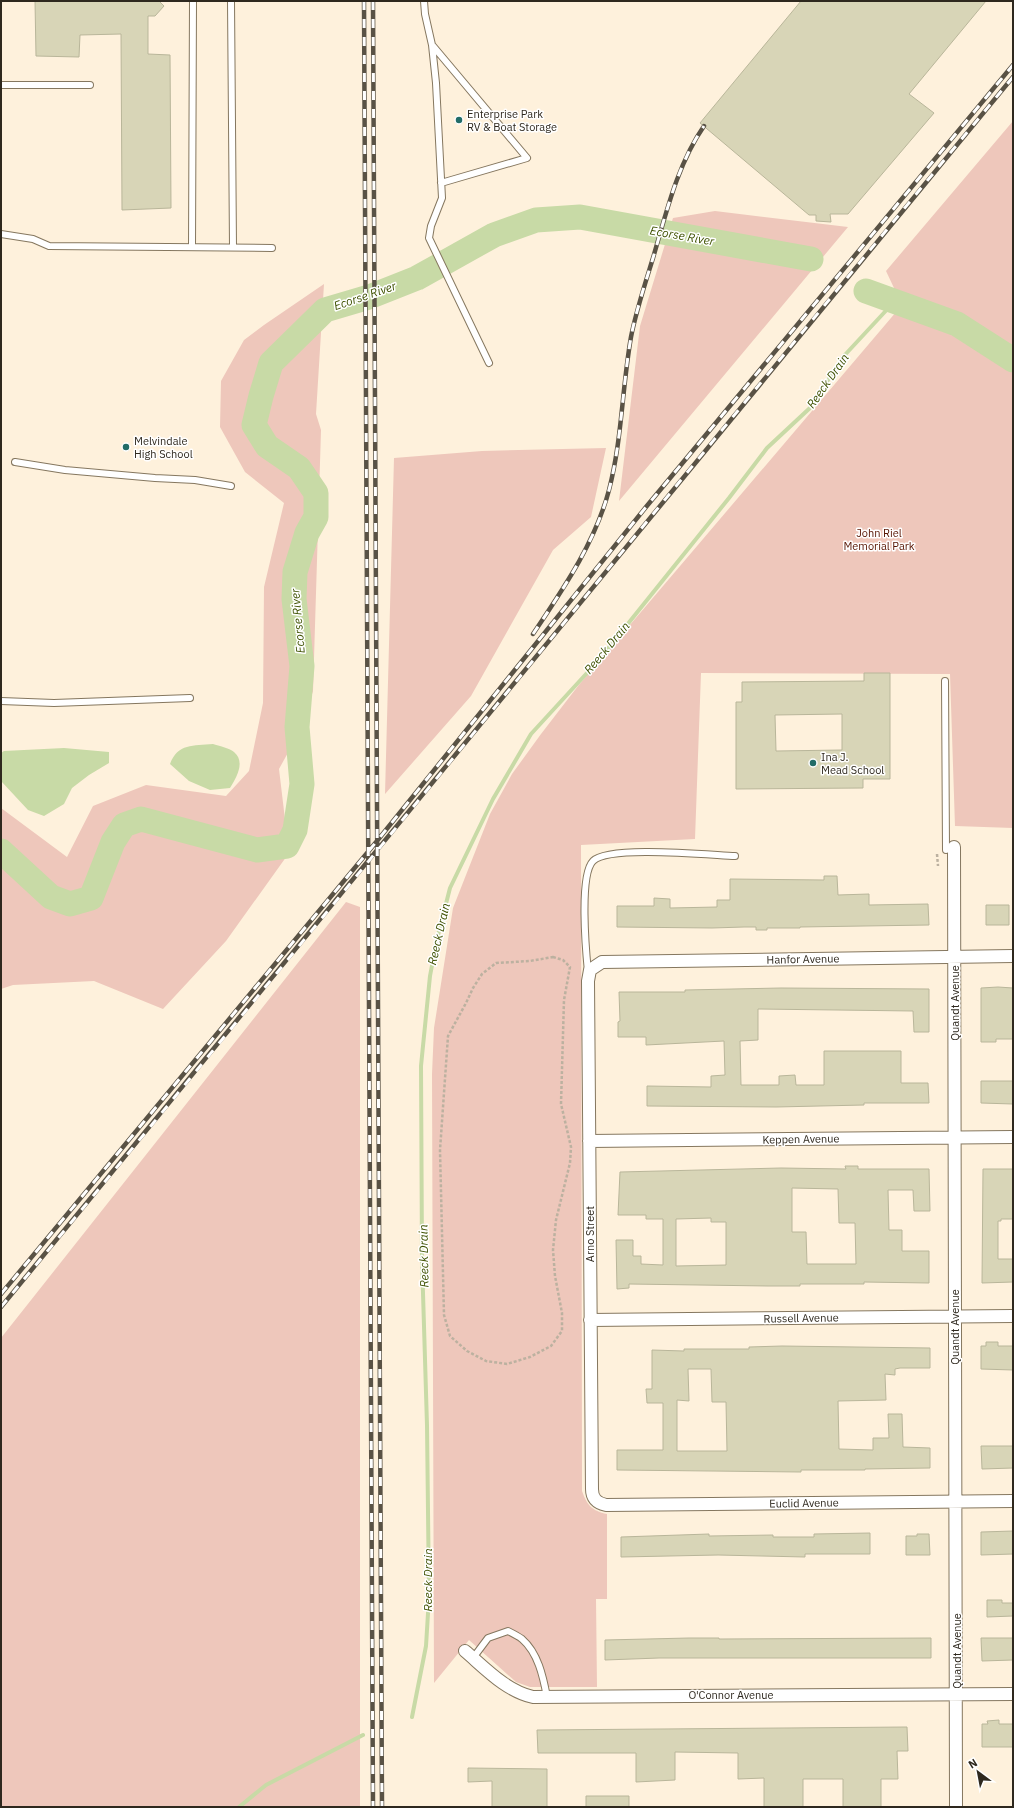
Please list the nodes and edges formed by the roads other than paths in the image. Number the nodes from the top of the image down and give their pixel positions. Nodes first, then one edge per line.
1 (193, 1) edge
2 (231, 1) edge
3 (424, 1) edge
4 (432, 45) junction
5 (1, 85) edge
6 (90, 85) dead end
7 (441, 183) junction
8 (1, 234) edge
9 (192, 247) junction
10 (233, 247) junction
11 (272, 248) dead end
12 (489, 363) dead end
13 (15, 462) dead end
14 (231, 486) dead end
15 (945, 681) dead end
16 (190, 698) dead end
17 (1, 701) edge
18 (950, 848) joint
19 (735, 856) dead end
20 (955, 956) junction
21 (1013, 956) edge
22 (591, 971) junction
23 (954, 1137) junction
24 (1013, 1137) edge
25 (589, 1141) junction
26 (1013, 1316) edge
27 (954, 1317) junction
28 (590, 1320) junction
29 (957, 1501) junction
30 (1013, 1501) edge
31 (596, 1502) joint
32 (469, 1654) joint
33 (957, 1694) junction
34 (1013, 1694) edge
35 (547, 1697) junction
36 (956, 1807) edge

1 - 9 lane
2 - 10 lane
3 - 4 lane
4 - 7 lane
4 - 7 lane
5 - 6 lane
7 - 12 lane
8 - 9 lane
9 - 10 lane
10 - 11 lane
13 - 14 lane
15 - 18 lane
16 - 17 lane
18 - 20 street, Quandt Avenue
19 - 22 lane
20 - 21 street, Hanfor Avenue
20 - 22 street, Hanfor Avenue
20 - 23 street, Quandt Avenue
22 - 25 street, Arno Street
23 - 24 street, Keppen Avenue
23 - 25 street, Keppen Avenue
23 - 27 street, Quandt Avenue
25 - 28 street, Arno Street
26 - 27 street, Russell Avenue
27 - 28 street, Russell Avenue
27 - 29 street, Quandt Avenue
28 - 31 street, Arno Street
29 - 30 street, Euclid Avenue
29 - 31 street, Euclid Avenue
29 - 33 street, Quandt Avenue
32 - 35 street, O'Connor Avenue
32 - 35 lane
33 - 34 street, O'Connor Avenue
33 - 35 street, O'Connor Avenue
33 - 36 street, Quandt Avenue

